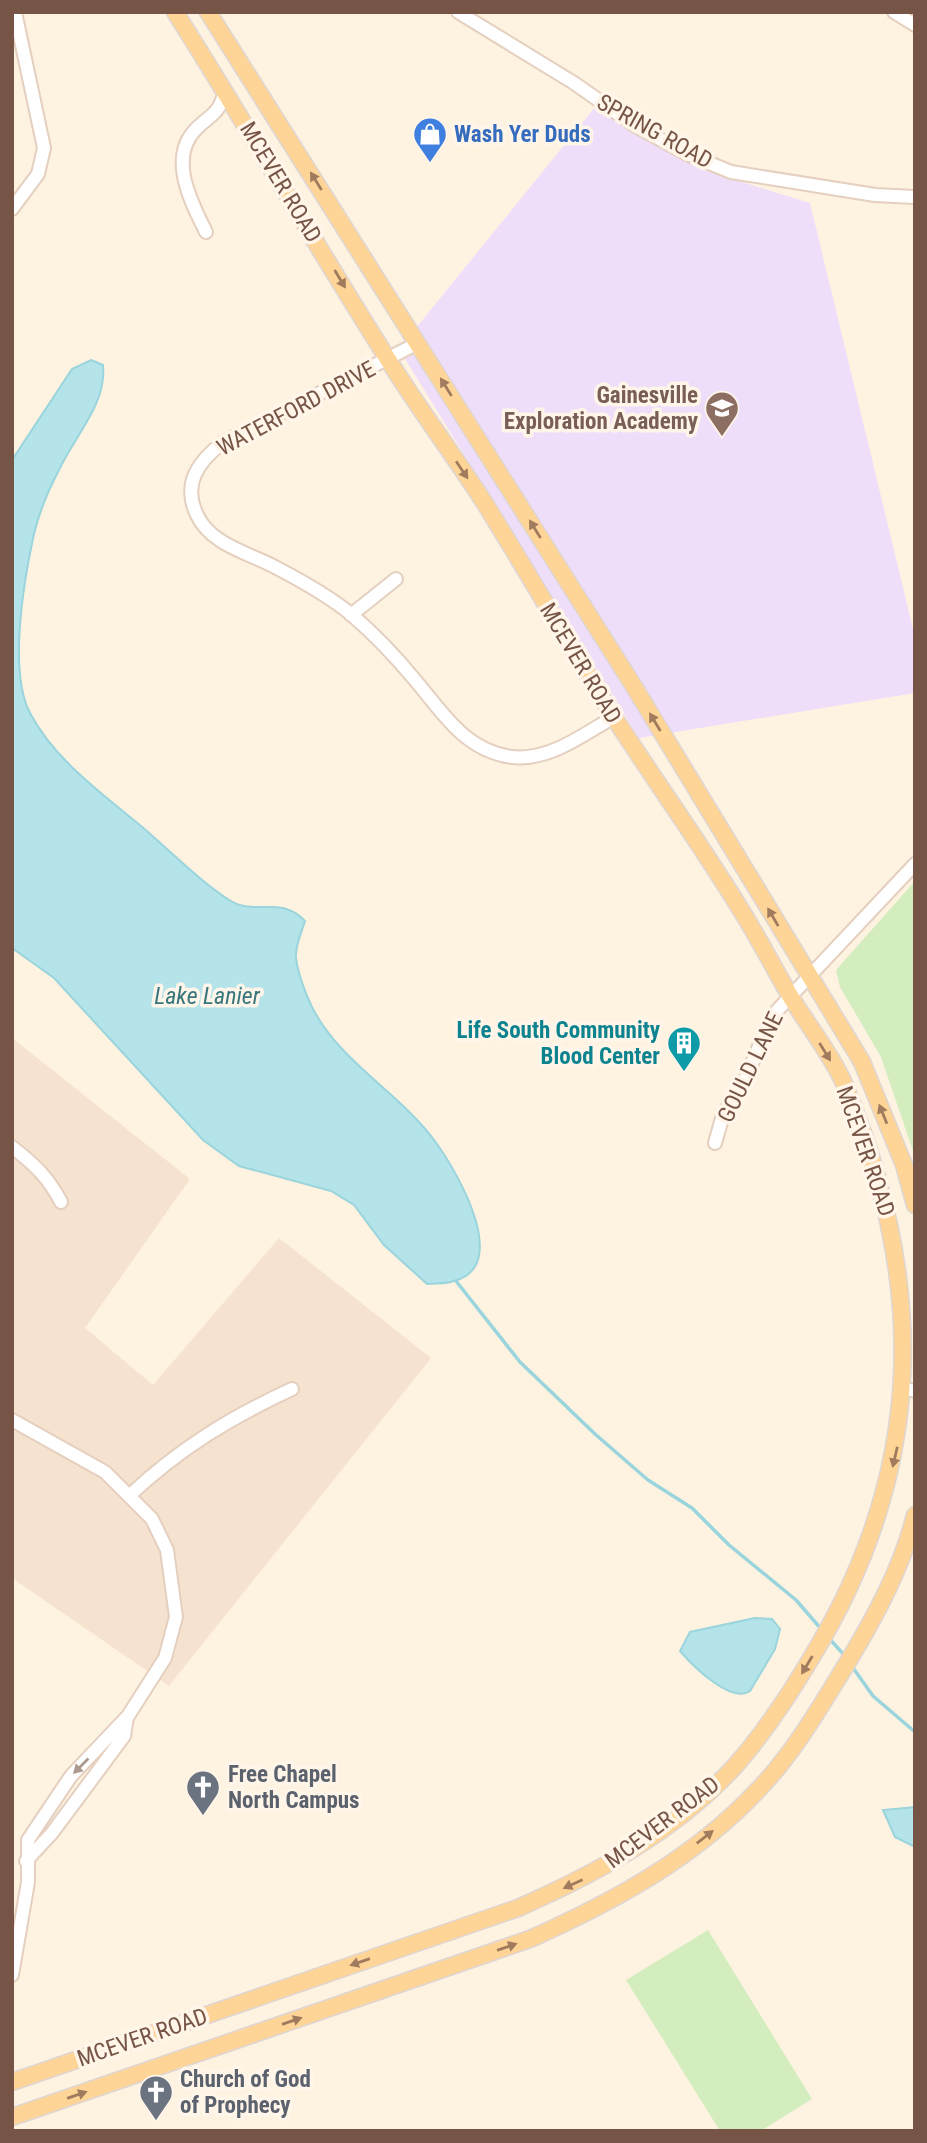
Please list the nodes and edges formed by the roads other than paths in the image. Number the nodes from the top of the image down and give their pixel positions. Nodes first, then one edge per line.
1 (15, 12) edge
2 (175, 12) edge
3 (208, 12) edge
4 (216, 12) edge
5 (458, 12) edge
6 (894, 12) edge
7 (915, 25) edge
8 (230, 48) junction
9 (225, 90) junction
10 (915, 197) edge
11 (12, 209) edge
12 (206, 232) dead end
13 (418, 343) junction
14 (388, 360) junction
15 (396, 579) dead end
16 (351, 615) junction
17 (614, 717) junction
18 (915, 864) edge
19 (807, 976) junction
20 (789, 994) junction
21 (715, 1143) dead end
22 (12, 1147) edge
23 (61, 1202) dead end
24 (915, 1205) edge
25 (292, 1389) dead end
26 (910, 1390) edge
27 (12, 1420) edge
28 (130, 1495) junction
29 (915, 1515) edge
30 (128, 1716) junction
31 (26, 1861) junction
32 (12, 1975) edge
33 (12, 2082) edge
34 (12, 2117) edge

1 - 11 street
2 - 9 main road, MCEVER ROAD
3 - 8 main road, MCEVER ROAD
4 - 8 main road
5 - 10 street, SPRING ROAD
6 - 7 street
13 -> 8 main road, MCEVER ROAD
9 - 12 street
9 -> 14 main road, MCEVER ROAD
13 - 14 street, WATERFORD DRIVE
19 -> 13 main road, MCEVER ROAD
14 - 16 street, WATERFORD DRIVE
14 -> 17 main road, MCEVER ROAD
15 - 16 street
16 - 17 street, WATERFORD DRIVE
17 - 20 main road, MCEVER ROAD
18 - 19 street, GOULD LANE
19 - 20 street, GOULD LANE
24 -> 19 main road, MCEVER ROAD
20 - 21 street, GOULD LANE
20 -> 26 main road, MCEVER ROAD
22 - 23 street
25 - 28 street
26 -> 33 main road, MCEVER ROAD
27 - 28 street
28 - 30 street
34 -> 29 main road, MCEVER ROAD
30 - 31 street
30 -> 31 street
31 - 32 street

